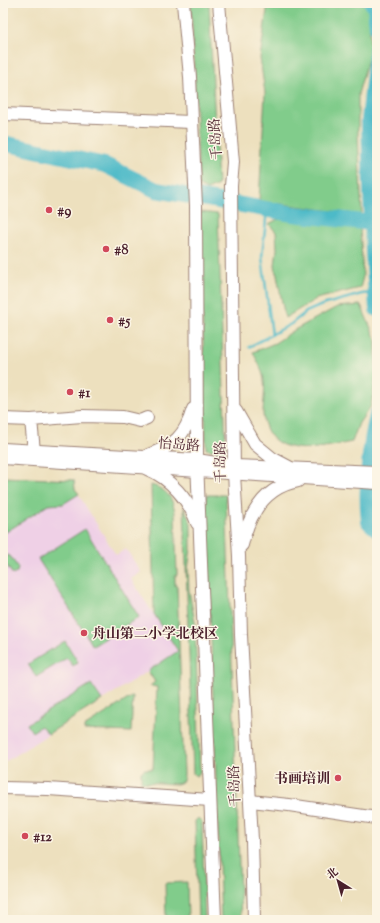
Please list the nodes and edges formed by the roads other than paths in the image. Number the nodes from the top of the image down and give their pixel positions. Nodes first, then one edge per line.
1 (183, 3) edge
2 (220, 3) edge
3 (3, 114) edge
4 (191, 122) junction
5 (196, 395) junction
6 (234, 410) junction
7 (147, 418) dead end
8 (3, 419) edge
9 (32, 420) junction
10 (3, 449) edge
11 (34, 451) junction
12 (3, 458) edge
13 (142, 462) junction
14 (197, 465) junction
15 (294, 469) junction
16 (235, 470) junction
17 (377, 472) edge
18 (345, 476) junction
19 (308, 480) junction
20 (377, 483) edge
21 (200, 530) junction
22 (239, 556) junction
23 (3, 788) edge
24 (210, 800) junction
25 (250, 801) junction
26 (377, 818) edge
27 (215, 920) edge
28 (254, 920) edge

1 - 4 street, 千岛路
2 - 6 street, 千岛路
3 - 4 street
4 - 5 street, 千岛路
5 - 13 street
5 - 14 street, 千岛路
6 - 15 street
6 - 16 street, 千岛路
7 - 9 street
8 - 9 street
9 - 11 street
10 - 11 street, 怡岛路
11 - 13 street, 怡岛路
12 - 13 street
13 - 14 street, 怡岛路
13 - 21 street
14 - 16 street, 怡岛路
14 - 21 street, 千岛路
15 - 16 street
15 - 18 street
16 - 19 street
16 - 22 street, 千岛路
17 - 18 street
18 - 19 street
18 - 20 street
19 - 22 street
21 - 24 street, 千岛路
22 - 25 street, 千岛路
23 - 24 street
24 - 27 street, 千岛路
25 - 26 street
25 - 28 street, 千岛路

